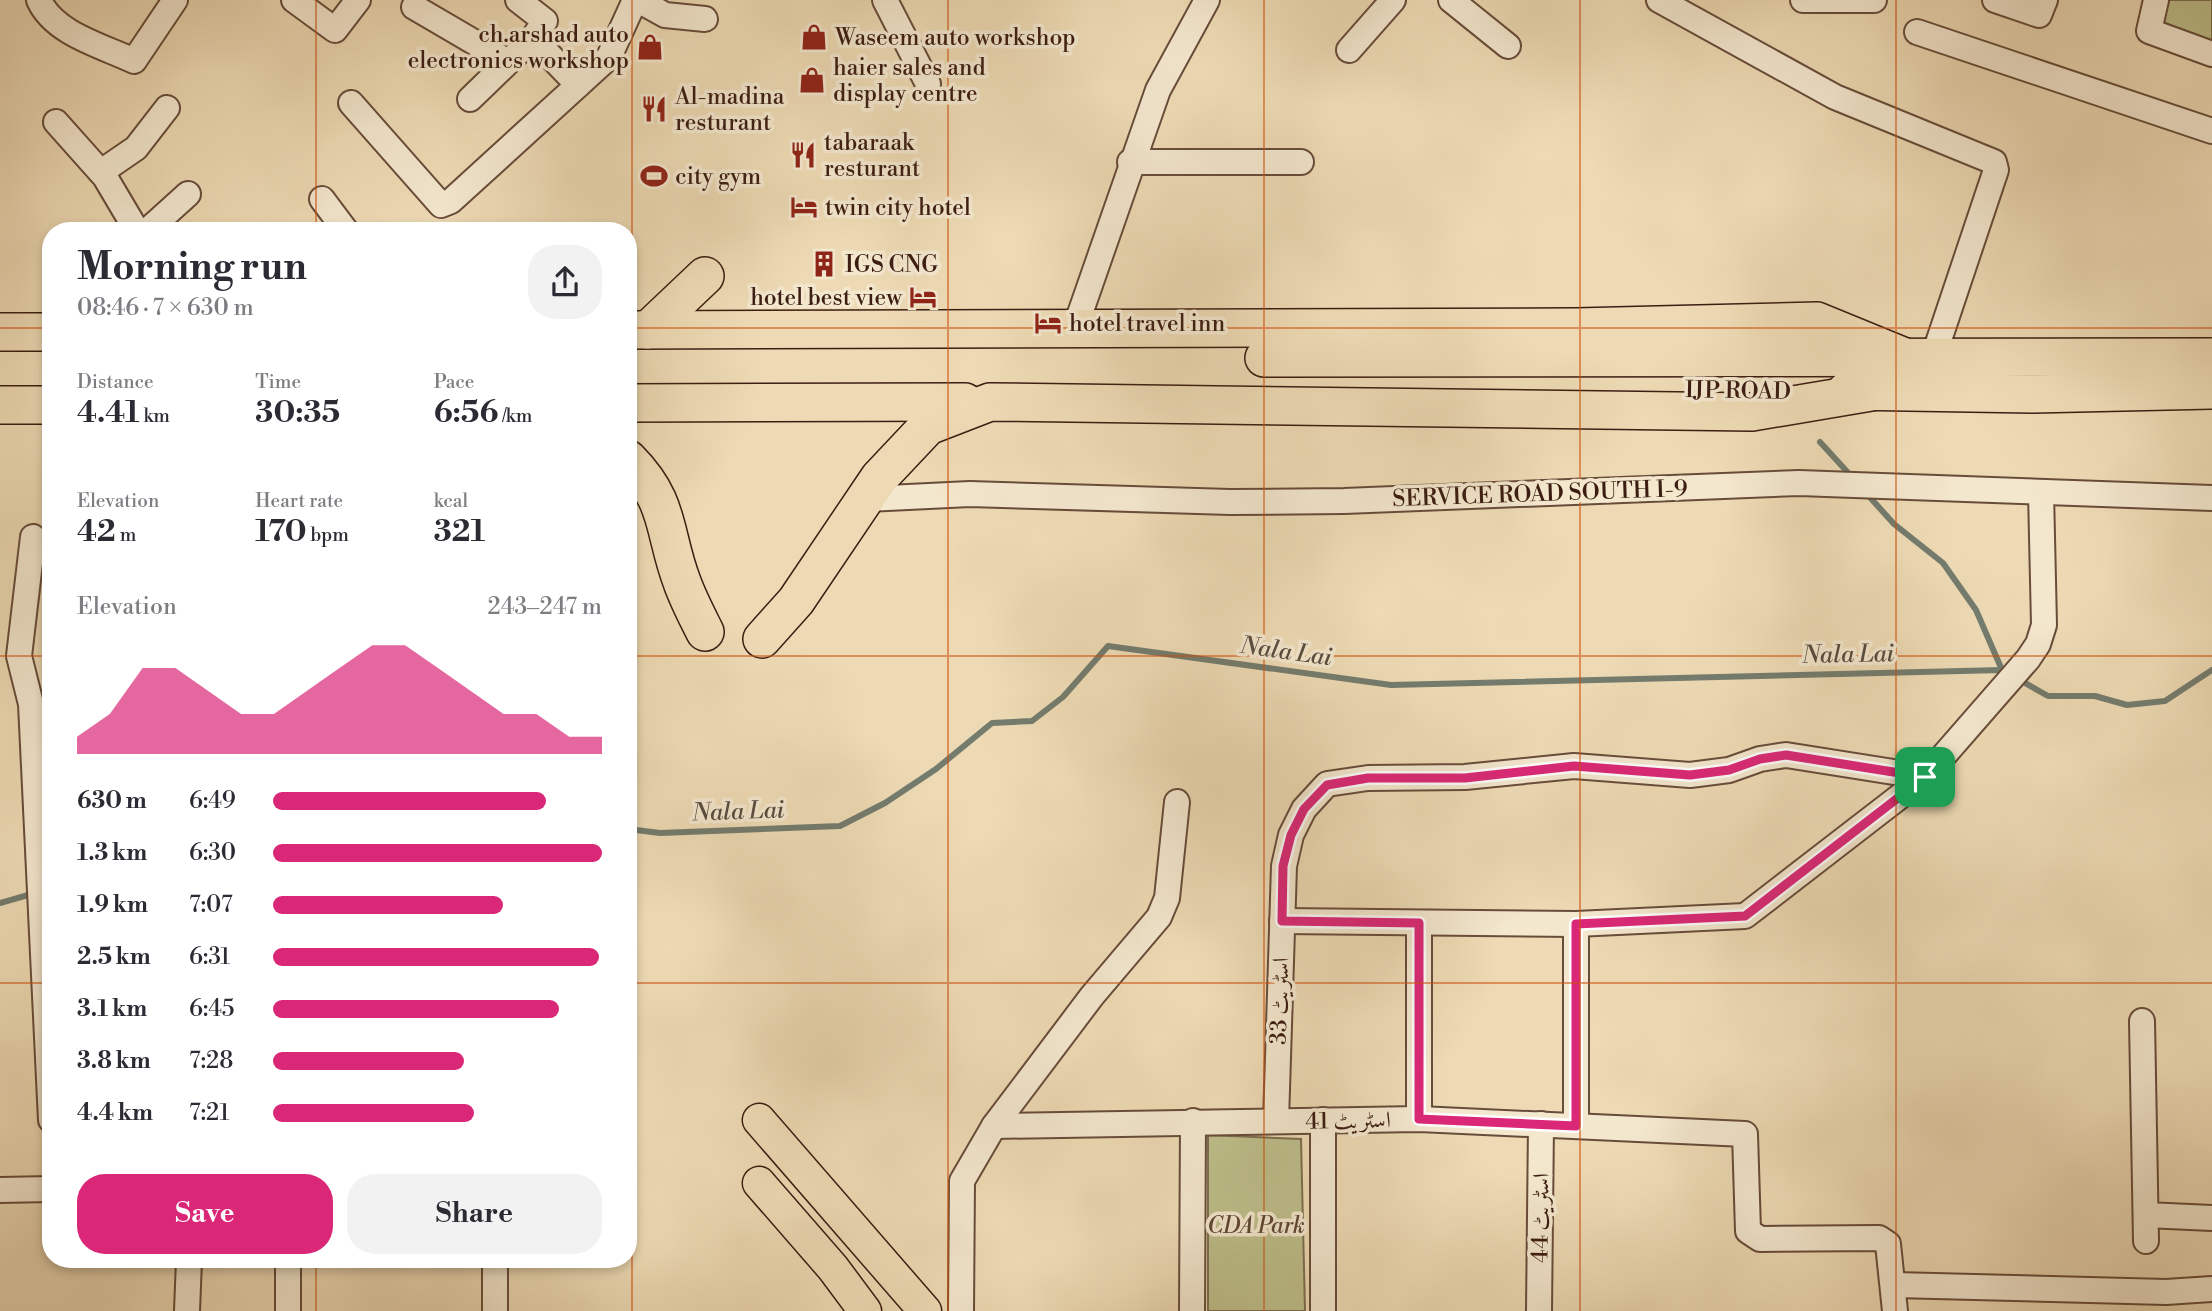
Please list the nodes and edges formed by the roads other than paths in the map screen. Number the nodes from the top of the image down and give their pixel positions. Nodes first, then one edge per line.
1 (39, 0) edge
2 (175, 0) edge
3 (295, 0) edge
4 (358, 0) edge
5 (518, 0) edge
6 (637, 0) edge
7 (885, 0) edge
8 (1207, 0) edge
9 (1393, 0) edge
10 (1451, 0) edge
11 (1659, 0) edge
12 (1803, 0) edge
13 (1874, 0) edge
14 (1995, 0) edge
15 (2045, 0) edge
16 (2156, 0) edge
17 (414, 7) dead end
18 (705, 19) dead end
19 (1917, 32) dead end
20 (533, 38) junction
21 (1508, 46) dead end
22 (1349, 50) dead end
23 (2212, 54) edge
24 (508, 62) junction
25 (578, 85) junction
26 (928, 85) dead end
27 (470, 99) dead end
28 (351, 103) dead end
29 (166, 108) dead end
30 (56, 122) dead end
31 (2212, 131) edge
32 (1130, 162) junction
33 (1301, 162) dead end
34 (101, 172) junction
35 (188, 194) dead end
36 (322, 199) dead end
37 (132, 222) edge
38 (157, 222) edge
39 (339, 222) edge
40 (705, 276) dead end
41 (1074, 328) junction
42 (638, 330) edge
43 (0, 332) edge
44 (42, 332) edge
45 (1919, 357) junction
46 (2212, 357) edge
47 (2212, 390) edge
48 (1871, 392) junction
49 (637, 402) edge
50 (990, 402) junction
51 (0, 405) edge
52 (42, 405) edge
53 (637, 467) edge
54 (2041, 492) junction
55 (2212, 498) edge
56 (867, 499) junction
57 (33, 537) dead end
58 (705, 632) dead end
59 (762, 639) dead end
60 (1925, 777) junction
61 (1177, 802) dead end
62 (1282, 921) junction
63 (1419, 923) junction
64 (1576, 924) junction
65 (42, 925) edge
66 (2142, 1021) dead end
67 (1419, 1119) junction
68 (759, 1120) dead end
69 (1193, 1121) junction
70 (1276, 1121) junction
71 (1323, 1121) junction
72 (1541, 1124) junction
73 (994, 1126) junction
74 (1576, 1126) junction
75 (759, 1183) dead end
76 (42, 1189) edge
77 (0, 1190) edge
78 (2146, 1216) junction
79 (2212, 1218) edge
80 (2146, 1241) dead end
81 (189, 1268) edge
82 (288, 1268) edge
83 (495, 1268) edge
84 (1895, 1285) junction
85 (2212, 1289) edge
86 (2167, 1302) edge
87 (187, 1311) edge
88 (288, 1311) edge
89 (495, 1311) edge
90 (865, 1311) edge
91 (925, 1311) edge
92 (961, 1311) edge
93 (1192, 1311) edge
94 (1323, 1311) edge
95 (1539, 1311) edge
96 (1895, 1311) edge

1 - 2 street
3 - 4 street
5 - 20 street
6 - 18 street
6 - 25 street
7 - 26 street
8 - 32 street
9 - 22 street
10 - 21 street
11 - 45 street
12 - 13 street
14 - 15 street
16 - 23 street
17 - 24 street
19 - 31 street
20 - 24 street
20 - 25 street
24 - 27 street
25 - 28 street
29 - 34 street
30 - 34 street
32 - 33 street
32 - 41 street
34 - 37 street
35 - 38 street
36 - 39 street
40 - 42 highway
41 - 42 highway
41 - 45 highway
43 - 44 highway
45 - 46 highway, IJP ROAD
45 - 48 highway, IJP ROAD
47 - 48 highway, IJP ROAD
48 - 50 highway
49 - 50 highway
50 - 56 highway
51 - 52 highway
53 - 58 highway
54 - 55 street, SERVICE ROAD SOUTH I-9
54 - 56 street, SERVICE ROAD SOUTH I-9
54 - 60 street
56 - 59 highway
57 - 65 street
60 - 62 street, اسٹریٹ 33
60 - 64 street
61 - 73 street
62 - 63 street
62 - 70 street, اسٹریٹ 33
63 - 64 street
63 - 67 street
64 - 74 street
66 - 78 street
67 - 71 street, اسٹریٹ 41
67 - 72 street, اسٹریٹ 41
68 - 91 main road
69 - 70 street, اسٹریٹ 41
69 - 73 street, اسٹریٹ 41
69 - 93 street
70 - 71 street, اسٹریٹ 41
71 - 94 street
72 - 74 street, اسٹریٹ 41
72 - 95 street, اسٹریٹ 44
73 - 92 street
74 - 84 street, اسٹریٹ 41
75 - 90 main road
76 - 77 street
78 - 79 street
78 - 80 street
81 - 87 street
82 - 88 street
83 - 89 street
84 - 86 street
84 - 96 street
85 - 86 street

